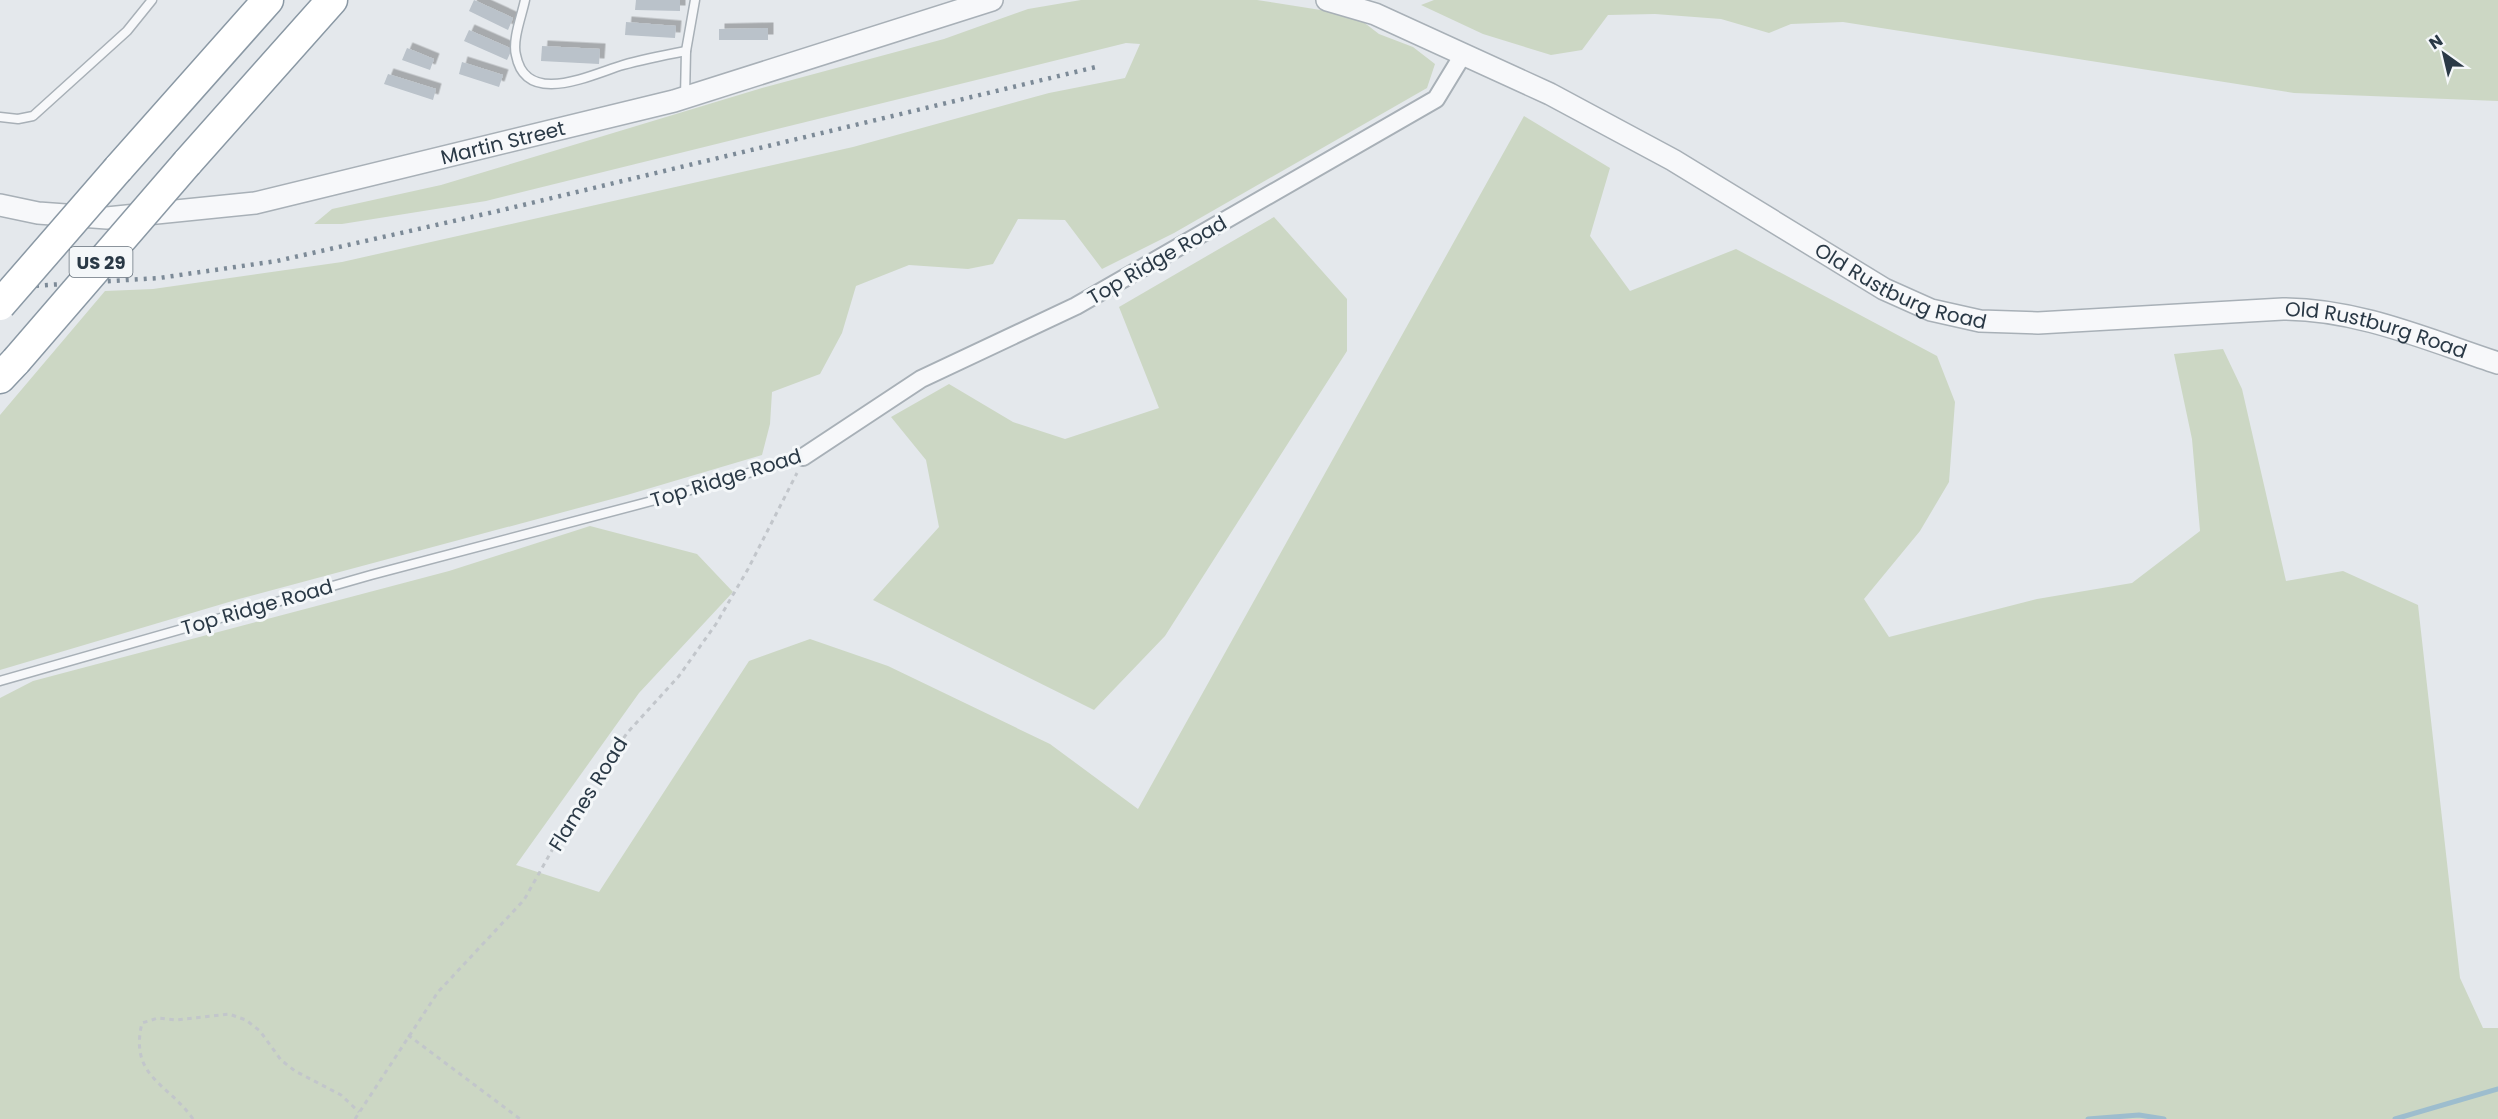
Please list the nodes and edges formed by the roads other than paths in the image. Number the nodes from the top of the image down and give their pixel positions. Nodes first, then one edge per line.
1 (152, 0) edge
2 (268, 0) edge
3 (332, 0) edge
4 (525, 0) edge
5 (694, 0) edge
6 (992, 0) edge
7 (1327, 0) edge
8 (1356, 4) edge
9 (686, 51) junction
10 (1464, 53) junction
11 (686, 97) junction
12 (0, 117) edge
13 (0, 205) edge
14 (0, 305) edge
15 (2498, 363) edge
16 (8, 370) edge
17 (803, 457) joint
18 (0, 681) edge

1 - 12 lane
2 - 14 highway, US 29, bridge
3 - 16 highway, US 29, bridge
4 - 9 lane
5 - 9 lane
6 - 11 street, Martin Street
7 - 8 street
8 - 10 street, Old Rustburg Road
9 - 11 lane
10 - 15 street, Old Rustburg Road
10 - 17 street, Top Ridge Road
11 - 13 street, Martin Street
17 - 18 lane, Top Ridge Road

